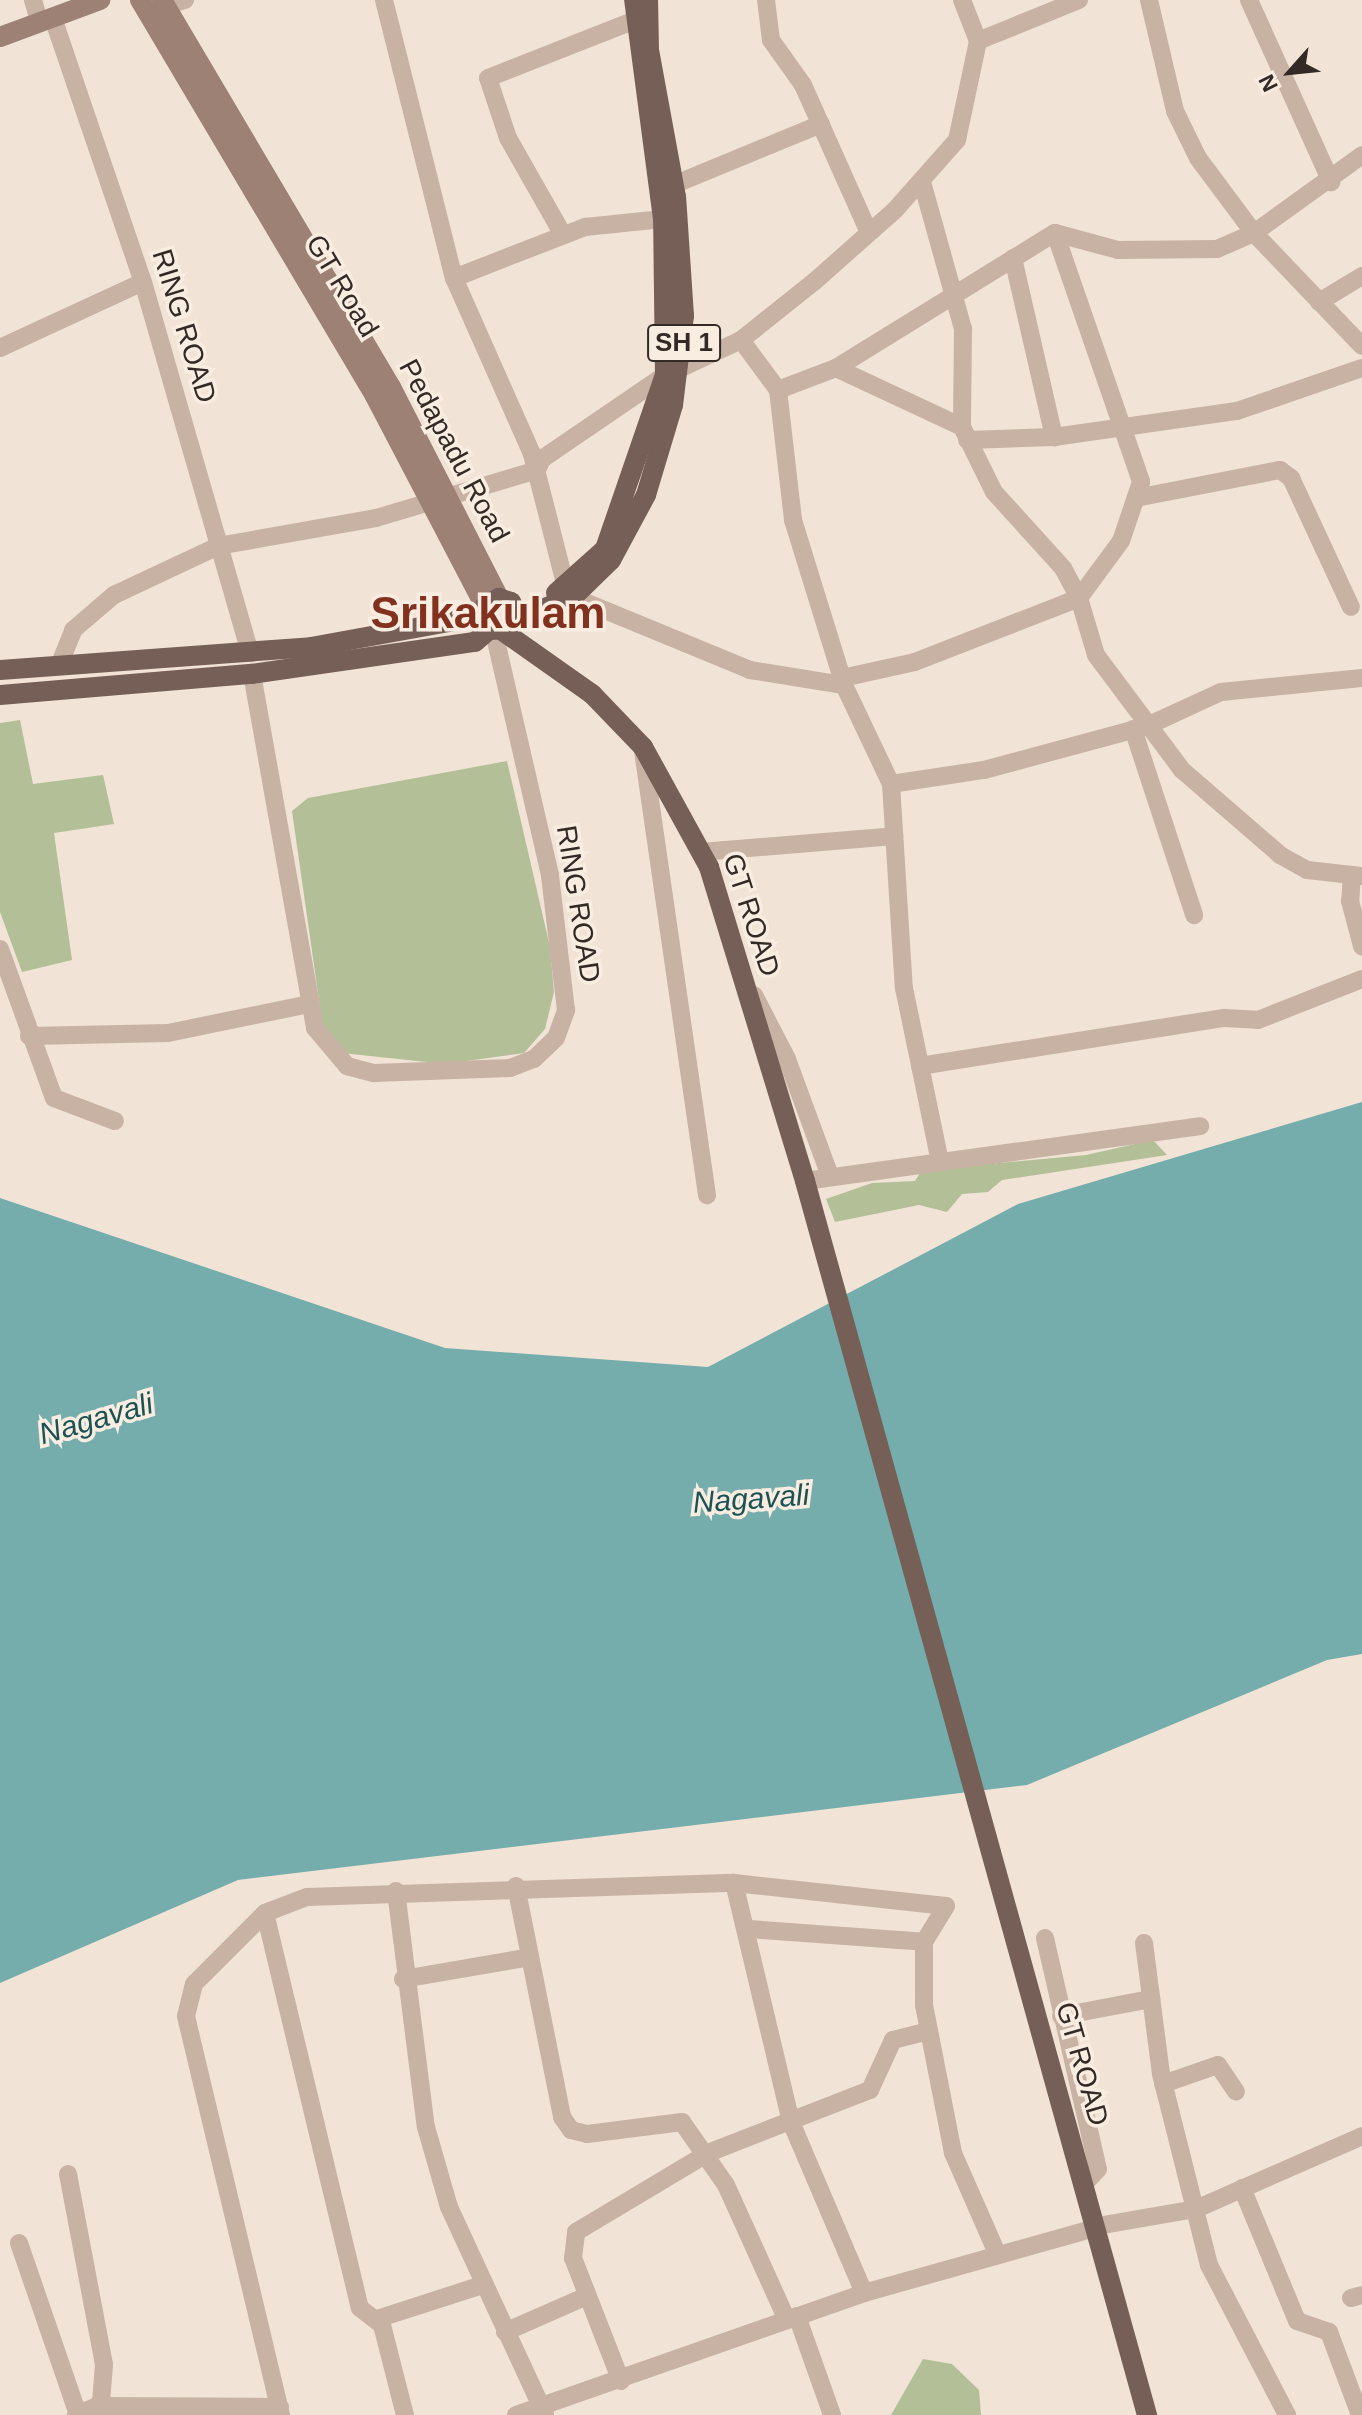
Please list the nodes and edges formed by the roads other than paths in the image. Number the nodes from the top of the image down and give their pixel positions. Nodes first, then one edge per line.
1 (33, 0) edge
2 (100, 0) edge
3 (140, 0) edge
4 (384, 0) edge
5 (634, 0) edge
6 (648, 0) edge
7 (766, 0) edge
8 (962, 0) edge
9 (1079, 0) edge
10 (1249, 0) edge
11 (171, 2) edge
12 (1155, 2) edge
13 (46, 20) junction
14 (633, 21) junction
15 (0, 37) edge
16 (978, 41) junction
17 (821, 124) junction
18 (1362, 155) edge
19 (922, 182) junction
20 (1331, 182) junction
21 (666, 189) junction
22 (663, 219) junction
23 (867, 228) junction
24 (562, 233) junction
25 (1055, 233) junction
26 (1254, 233) junction
27 (1013, 258) junction
28 (1362, 276) edge
29 (454, 278) junction
30 (143, 282) junction
31 (954, 295) junction
32 (1319, 302) junction
33 (741, 340) junction
34 (1362, 346) edge
35 (0, 348) edge
36 (836, 368) junction
37 (1362, 368) edge
38 (673, 371) junction
39 (778, 390) junction
40 (1117, 424) junction
41 (965, 433) junction
42 (1054, 437) junction
43 (537, 470) junction
44 (448, 495) junction
45 (1141, 497) junction
46 (428, 501) junction
47 (218, 546) junction
48 (570, 592) junction
49 (1079, 598) junction
50 (1351, 607) dead end
51 (500, 618) junction
52 (250, 653) junction
53 (60, 663) junction
54 (0, 670) edge
55 (252, 674) junction
56 (1362, 678) edge
57 (843, 681) junction
58 (0, 695) edge
59 (1140, 728) junction
60 (643, 747) junction
61 (891, 784) junction
62 (894, 836) junction
63 (701, 852) junction
64 (1357, 876) edge
65 (1194, 915) dead end
66 (1362, 946) edge
67 (0, 949) edge
68 (743, 976) junction
69 (1362, 979) edge
70 (309, 1004) junction
71 (29, 1036) junction
72 (920, 1066) junction
73 (115, 1121) dead end
74 (1200, 1126) dead end
75 (939, 1157) junction
76 (830, 1176) junction
77 (805, 1181) junction
78 (707, 1195) dead end
79 (734, 1883) junction
80 (516, 1886) junction
81 (396, 1891) junction
82 (265, 1913) junction
83 (749, 1929) junction
84 (1045, 1938) dead end
85 (924, 1942) junction
86 (1144, 1943) dead end
87 (530, 1957) junction
88 (403, 1979) junction
89 (1151, 1999) junction
90 (1061, 2016) junction
91 (929, 2031) junction
92 (1163, 2084) junction
93 (1236, 2092) dead end
94 (791, 2122) junction
95 (1362, 2136) edge
96 (708, 2153) junction
97 (68, 2174) dead end
98 (1087, 2186) junction
99 (1242, 2188) junction
100 (1196, 2209) junction
101 (1097, 2227) junction
102 (19, 2243) dead end
103 (996, 2251) junction
104 (479, 2286) junction
105 (864, 2293) junction
106 (587, 2296) junction
107 (792, 2318) junction
108 (377, 2319) junction
109 (505, 2332) junction
110 (621, 2381) junction
111 (544, 2410) edge
112 (99, 2411) edge
113 (281, 2411) edge
114 (77, 2415) edge
115 (405, 2415) edge
116 (516, 2415) edge
117 (832, 2415) edge
118 (1147, 2415) edge
119 (1157, 2415) edge
120 (1287, 2415) edge
121 (1360, 2415) edge

1 - 13 street, RING ROAD
2 - 13 main road
3 - 46 main road, GT Road
4 - 29 street
5 - 14 main road, SH 1
6 - 21 main road, SH 1
7 - 17 street
8 - 16 street
9 - 16 street
10 - 20 street
11 - 44 main road, Pedapadu Road
12 - 26 street
13 - 15 main road
13 - 30 street, RING ROAD
14 - 21 main road, SH 1
14 - 24 street
16 - 19 street
17 - 21 street
17 - 23 street
18 - 20 street
19 - 23 street
19 - 31 street
20 - 26 street
21 - 22 main road, SH 1
21 - 38 main road, SH 1
22 - 24 street
22 - 38 main road, SH 1
23 - 33 street
24 - 29 street
25 - 26 street
25 - 27 street
25 - 40 street
26 - 32 street
27 - 31 street
27 - 42 street
28 - 32 street
29 - 43 street
30 - 35 street
30 - 47 street, RING ROAD
31 - 36 street
31 - 41 street
32 - 34 street
33 - 38 street
33 - 39 street
36 - 39 street
36 - 41 street
37 - 40 street
38 - 43 street
38 - 48 main road, SH 1
39 - 57 street
40 - 42 street
40 - 45 street
41 - 42 street
41 - 49 street
43 - 44 street
43 - 48 street
44 - 46 street
44 - 51 main road, Pedapadu Road
45 - 49 street
45 - 50 street
46 - 47 street
46 - 51 main road, GT Road
47 - 52 street, RING ROAD
47 - 53 street
48 - 51 main road, SH 1
48 - 57 street
49 - 57 street
49 - 59 street
51 - 52 main road, SH 1
51 - 55 main road, SH 1
51 - 60 main road, GT ROAD
51 - 70 street, RING ROAD
52 - 53 main road, SH 1
53 - 54 main road, SH 1
55 - 58 main road, SH 1
55 - 70 street, RING ROAD
56 - 59 street
57 - 61 street
59 - 61 street
59 - 64 street
59 - 65 street
60 - 63 main road, GT ROAD
60 - 78 street
61 - 62 street
62 - 63 street
62 - 72 street
63 - 68 main road, GT ROAD
64 - 66 street
67 - 71 street
68 - 76 street
68 - 77 main road, GT ROAD
69 - 72 street
70 - 71 street
71 - 73 street
72 - 75 street
74 - 75 street
75 - 76 street
76 - 77 street
77 - 98 main road, GT ROAD
79 - 80 street
79 - 83 street
79 - 85 street
80 - 81 street
80 - 87 street
81 - 82 street
81 - 88 street
82 - 108 street
82 - 113 street
83 - 85 street
83 - 94 street
84 - 90 street
85 - 91 street
86 - 89 street
87 - 88 street
87 - 96 street
88 - 104 street
89 - 90 street
89 - 92 street
90 - 98 street
91 - 94 street
91 - 103 street
92 - 93 street
92 - 100 street
94 - 96 street
94 - 105 street
95 - 99 street
96 - 106 street
96 - 107 street
97 - 112 street
98 - 101 main road, GT ROAD
99 - 100 street
99 - 121 street
100 - 101 street
100 - 120 street
101 - 103 street
101 - 118 main road
101 - 119 main road
102 - 114 street
103 - 105 street
104 - 108 street
104 - 109 street
105 - 107 street
106 - 109 street
106 - 110 street
107 - 110 street
107 - 117 street
108 - 115 street
109 - 111 street
110 - 111 street
111 - 116 street
112 - 113 street
112 - 114 street

